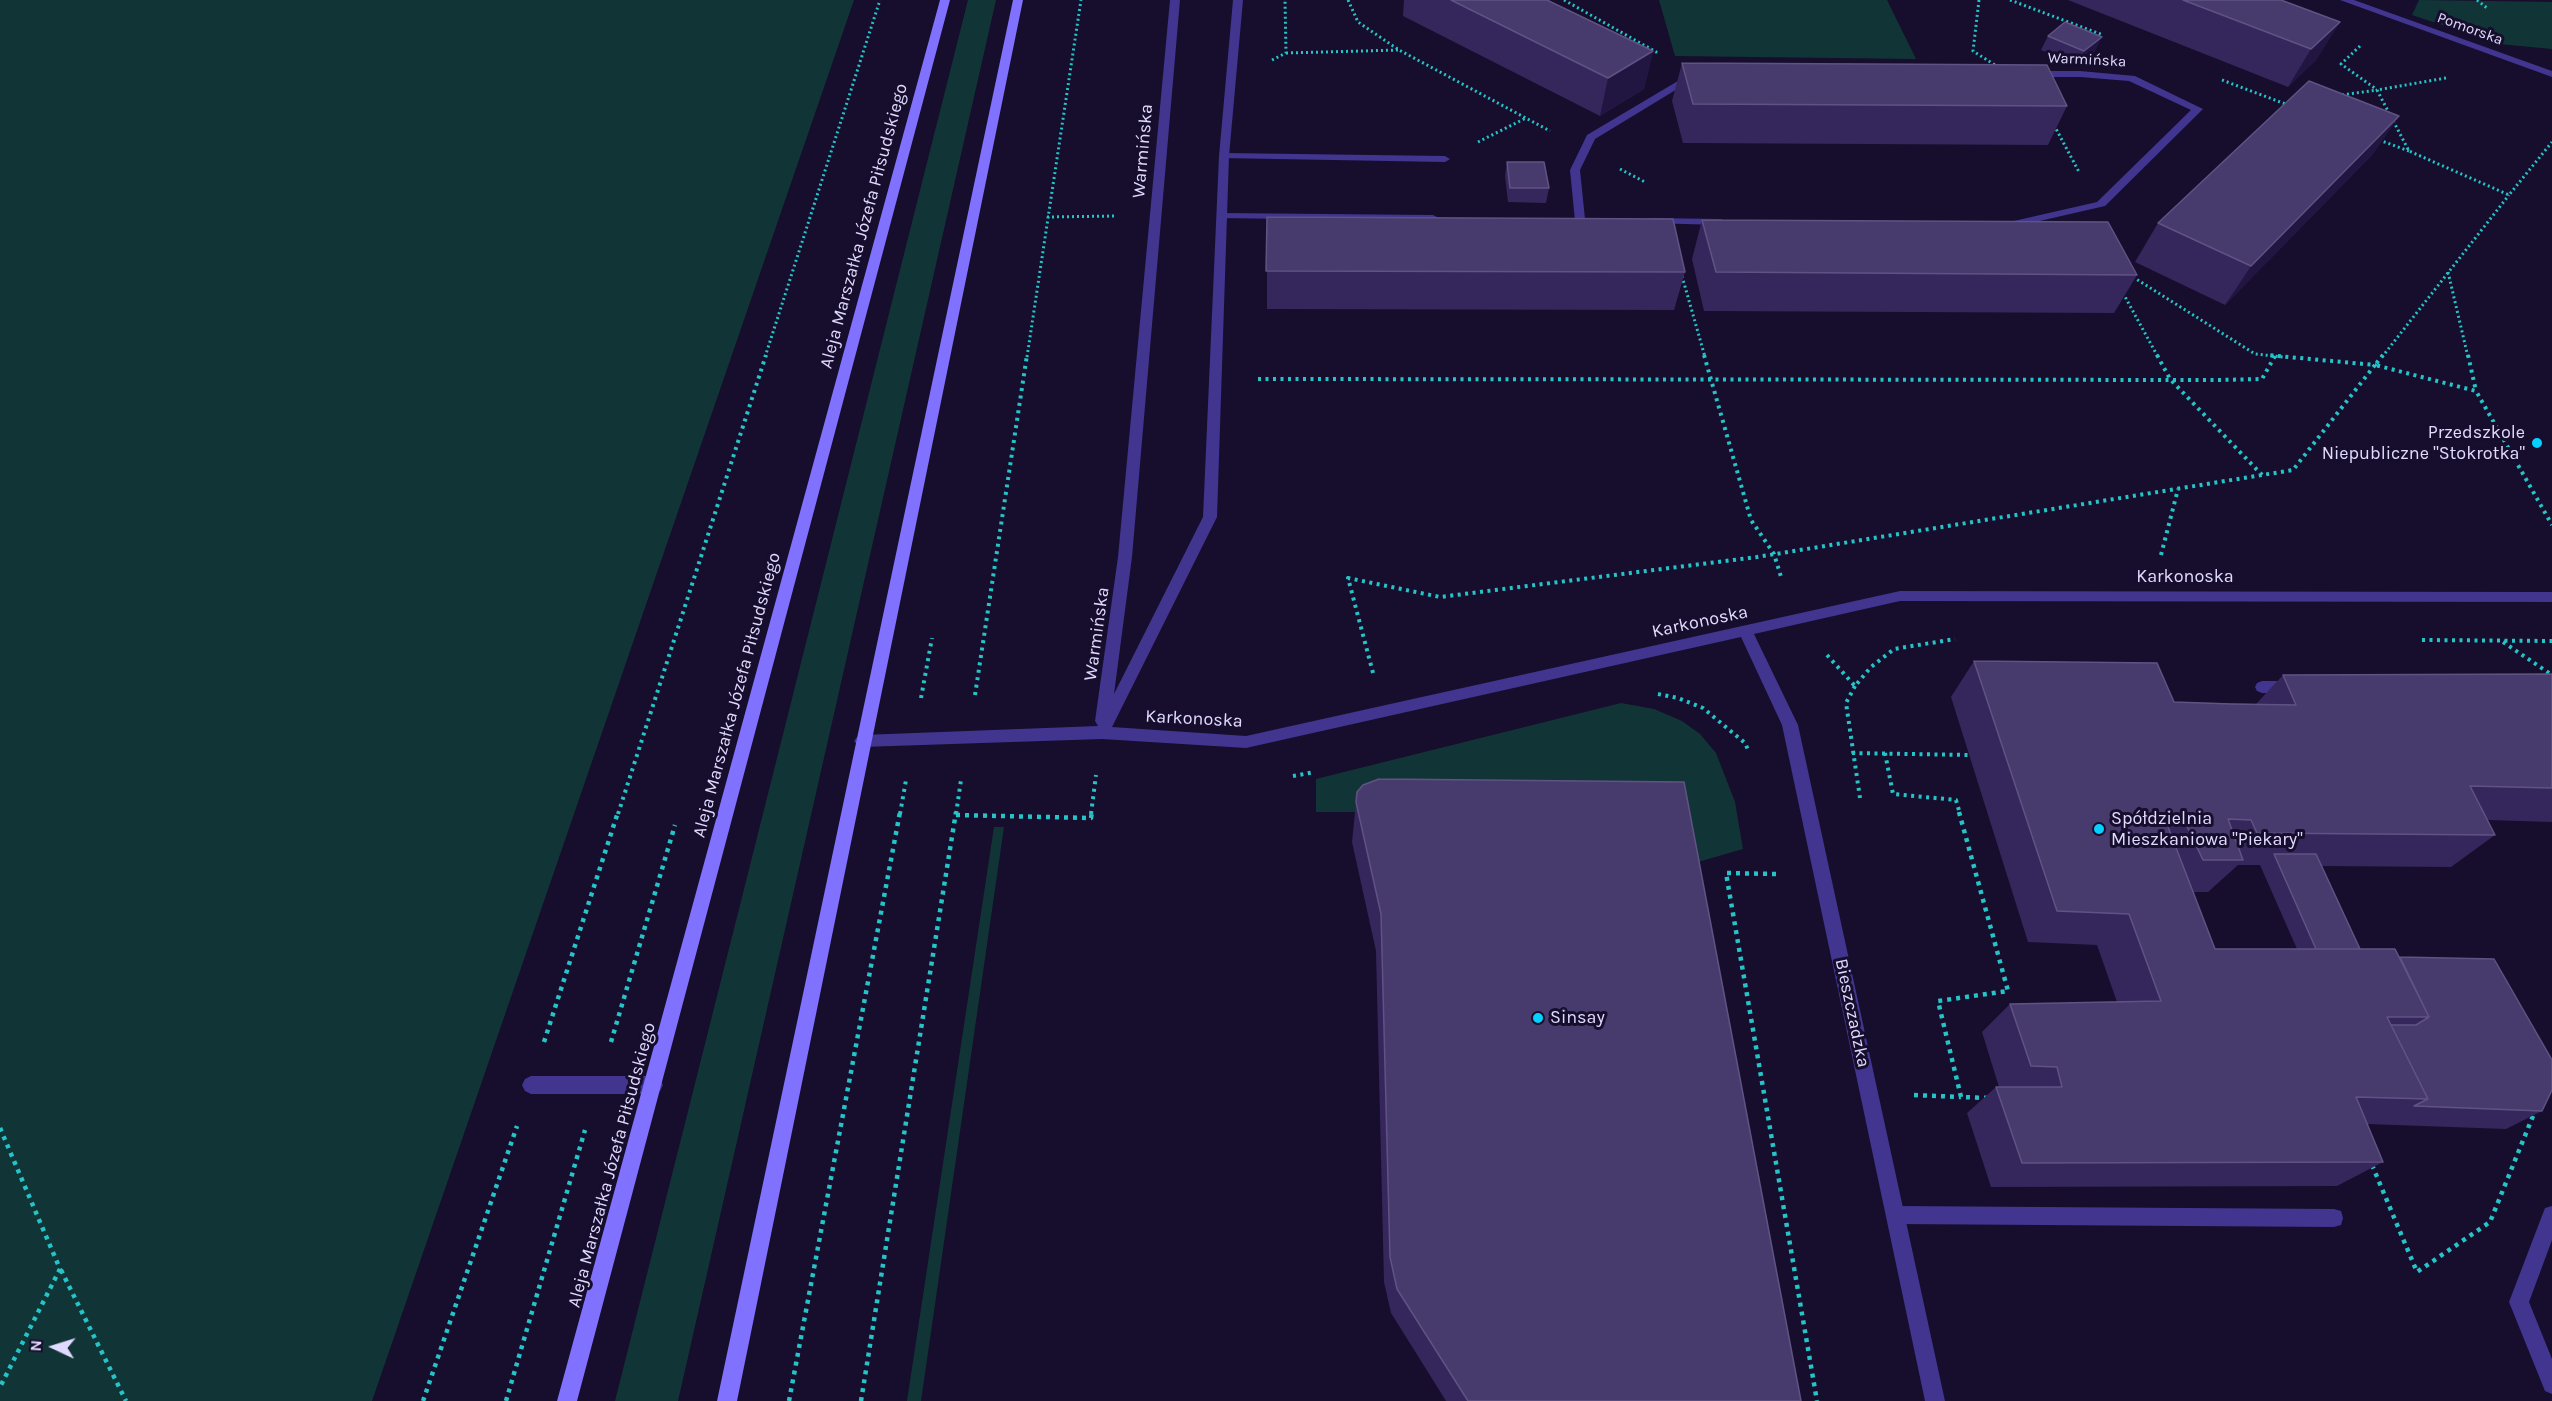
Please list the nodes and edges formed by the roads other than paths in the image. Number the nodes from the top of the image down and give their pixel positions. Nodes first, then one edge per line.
1 (945, 0) edge
2 (1018, 0) edge
3 (1175, 0) edge
4 (1238, 0) edge
5 (2345, 0) edge
6 (2385, 0) edge
7 (2374, 10) junction
8 (1700, 73) edge
9 (2011, 74) edge
10 (2552, 74) edge
11 (1224, 156) junction
12 (1445, 159) road end
13 (1221, 216) junction
14 (1448, 218) edge
15 (1579, 219) edge
16 (1638, 220) edge
17 (1731, 222) edge
18 (1994, 225) edge
19 (2552, 597) edge
20 (1746, 632) junction
21 (2262, 687) dead end
22 (2308, 687) edge
23 (1102, 733) junction
24 (862, 741) junction
25 (531, 1085) road end
26 (654, 1085) junction
27 (1896, 1215) junction
28 (2552, 1215) edge
29 (2334, 1218) dead end
30 (2552, 1384) edge
31 (567, 1401) edge
32 (727, 1401) edge
33 (1935, 1401) edge

1 - 26 street, Aleja Marszałka Józefa Piłsudskiego
2 - 24 street
3 - 23 street, Warmińska
4 - 11 street, Warmińska
5 - 7 street, Pomorska
6 - 7 street
7 - 10 street, Pomorska
8 - 15 street
9 - 18 street, Warmińska
11 - 12 street
11 - 13 street, Warmińska
13 - 14 street
13 - 23 street, Warmińska
16 - 17 street
19 - 20 street, Karkonoska
20 - 23 street, Karkonoska
20 - 27 street, Bieszczadzka
21 - 22 street
23 - 24 street, Karkonoska
24 - 32 street
25 - 26 street
26 - 31 street, Aleja Marszałka Józefa Piłsudskiego
27 - 29 street
27 - 33 street, Bieszczadzka
28 - 30 street

